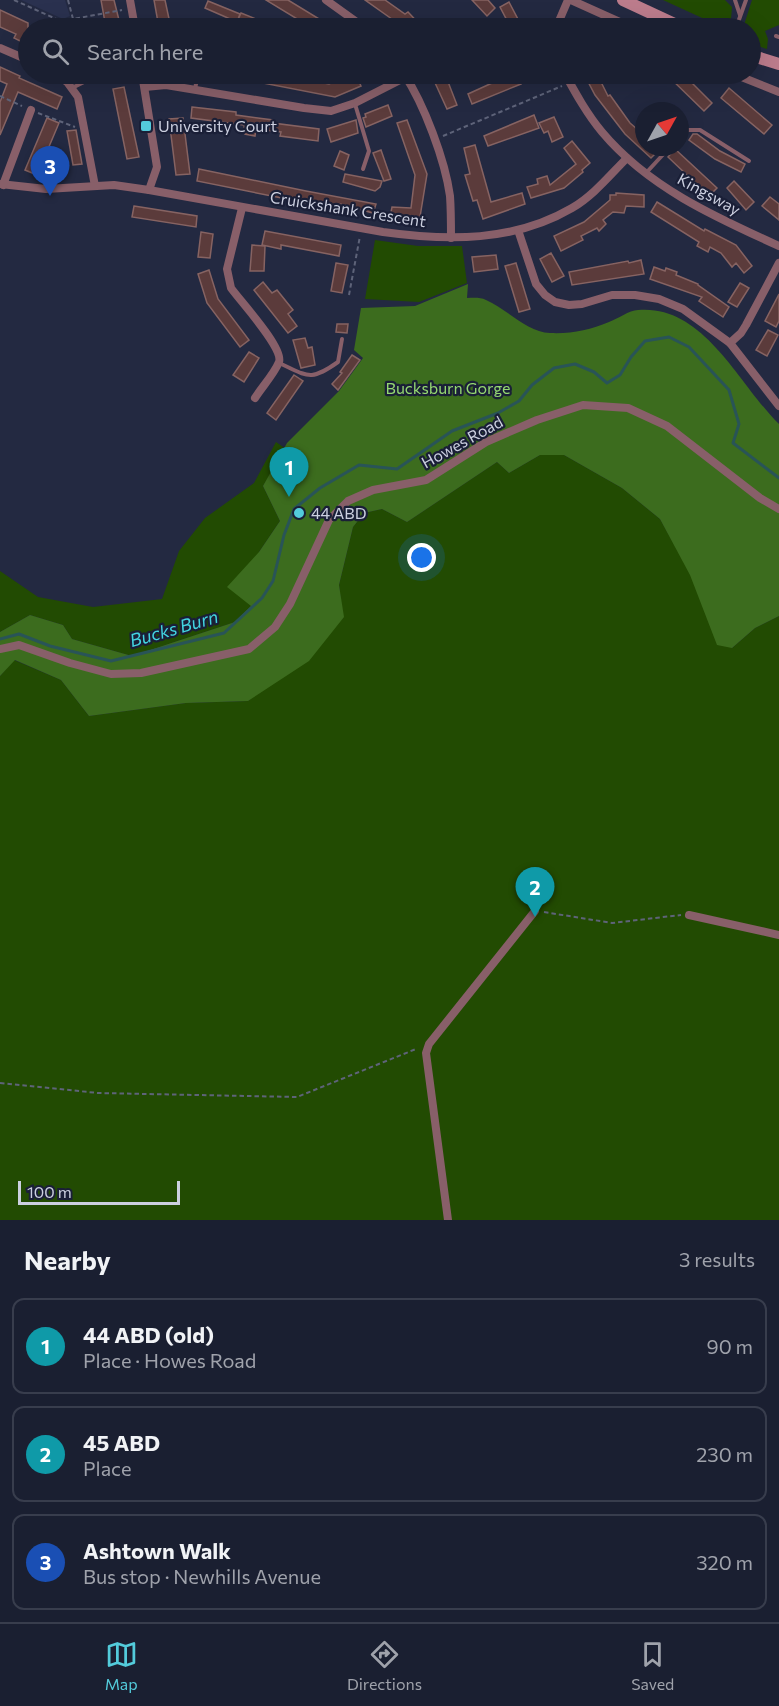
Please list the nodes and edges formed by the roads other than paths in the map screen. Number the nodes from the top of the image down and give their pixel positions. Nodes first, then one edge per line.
1 (326, 0) edge
2 (570, 0) edge
3 (623, 0) edge
4 (735, 0) edge
5 (746, 0) edge
6 (740, 16) joint
7 (351, 18) edge
8 (561, 18) edge
9 (610, 18) edge
10 (662, 18) edge
11 (0, 48) edge
12 (18, 56) edge
13 (761, 58) edge
14 (779, 64) edge
15 (67, 84) edge
16 (80, 84) edge
17 (144, 84) edge
18 (196, 84) edge
19 (389, 84) edge
20 (410, 84) edge
21 (571, 84) edge
22 (759, 84) edge
23 (145, 87) junction
24 (71, 88) junction
25 (195, 90) junction
26 (779, 92) edge
27 (355, 103) junction
28 (31, 110) road end
29 (689, 130) edge
30 (662, 156) edge
31 (627, 158) junction
32 (749, 161) dead end
33 (363, 169) dead end
34 (646, 174) junction
35 (1, 184) edge
36 (95, 186) junction
37 (149, 189) junction
38 (242, 208) junction
39 (518, 230) junction
40 (451, 238) junction
41 (779, 246) edge
42 (779, 263) edge
43 (776, 276) edge
44 (342, 339) dead end
45 (730, 343) junction
46 (279, 363) junction
47 (255, 398) dead end
48 (779, 406) edge
49 (779, 509) edge
50 (0, 649) edge
51 (536, 911) road end
52 (689, 915) road end
53 (779, 935) edge
54 (448, 1220) edge

1 - 7 street
2 - 8 street
2 - 9 street
3 - 10 street
4 - 6 lane
5 - 6 lane
11 - 12 street
13 - 14 street
15 - 24 street
16 - 24 lane
17 - 23 street
18 - 25 lane
19 - 27 street
20 - 40 street
21 - 31 street, Kingsway
22 - 26 street
23 - 25 street
23 - 37 street
24 - 36 street
25 - 27 street
27 - 33 lane
28 - 35 street
29 - 32 lane
30 - 34 lane
31 - 34 street, Kingsway
31 - 39 street, Cruickshank Crescent
34 - 41 street, Kingsway
35 - 36 street, Cruickshank Crescent
36 - 37 street, Cruickshank Crescent
37 - 38 street, Cruickshank Crescent
38 - 40 street, Cruickshank Crescent
38 - 46 street
39 - 40 street, Cruickshank Crescent
39 - 45 street
42 - 43 street
43 - 45 street
44 - 46 lane
45 - 48 street
46 - 47 street
49 - 50 street, Howes Road
51 - 54 street
52 - 53 street

